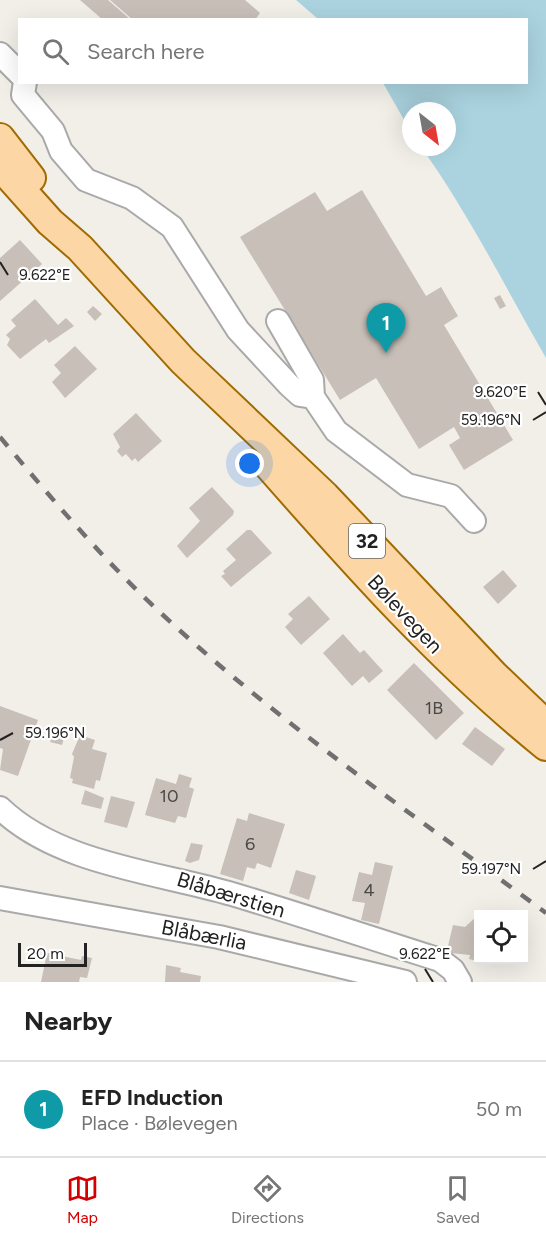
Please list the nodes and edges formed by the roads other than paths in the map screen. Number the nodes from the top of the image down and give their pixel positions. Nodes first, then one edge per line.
1 (0, 54) edge
2 (18, 72) edge
3 (25, 84) edge
4 (0, 138) edge
5 (0, 166) edge
6 (80, 248) junction
7 (278, 321) dead end
8 (313, 397) junction
9 (323, 520) junction
10 (474, 521) dead end
11 (546, 725) edge
12 (546, 746) edge
13 (0, 808) edge
14 (0, 898) edge
15 (405, 982) edge
16 (460, 982) edge

1 - 2 street
3 - 8 street
4 - 6 main road, Bølevegen / 32
5 - 6 main road, Bølevegen / 32
6 - 9 main road, Bølevegen / 32
7 - 8 street
8 - 10 street
9 - 11 main road, Bølevegen / 32
9 - 12 main road, Bølevegen / 32
13 - 16 street, Blåbærstien
14 - 15 street, Blåbærlia

